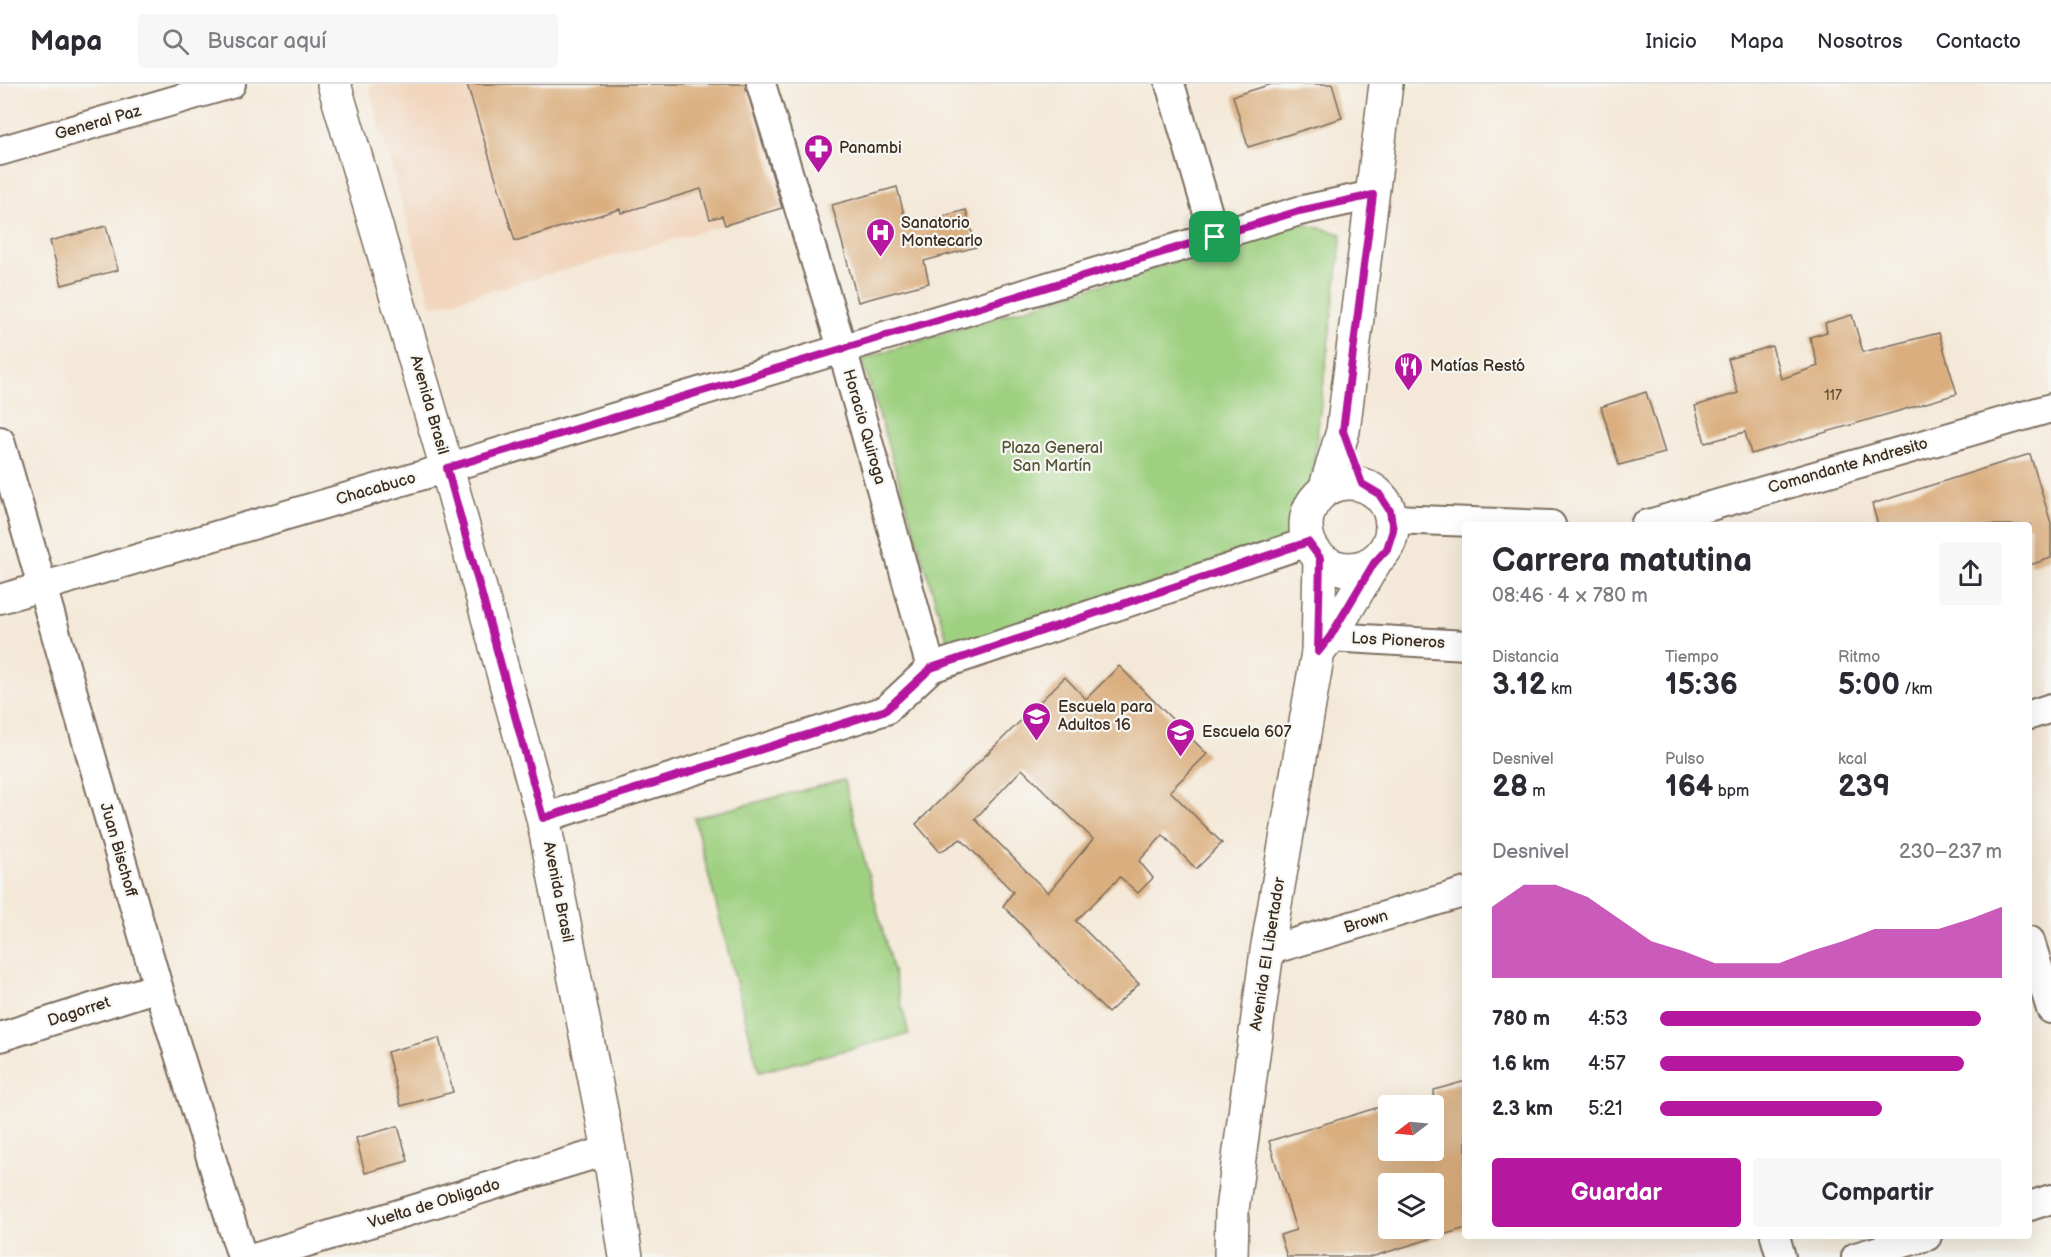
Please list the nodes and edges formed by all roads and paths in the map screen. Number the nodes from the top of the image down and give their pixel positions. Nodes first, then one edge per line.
1 (231, 84) edge
2 (334, 84) edge
3 (761, 84) edge
4 (1170, 84) edge
5 (1386, 84) edge
6 (0, 151) edge
7 (1373, 195) junction
8 (1215, 237) junction
9 (842, 348) junction
10 (2051, 408) edge
11 (1343, 431) junction
12 (0, 441) edge
13 (447, 468) junction
14 (1362, 484) junction
15 (1325, 490) junction
16 (1392, 519) junction
17 (1472, 522) edge
18 (1655, 522) edge
19 (1314, 550) junction
20 (1374, 563) junction
21 (41, 587) junction
22 (0, 600) edge
23 (1324, 644) junction
24 (1462, 645) edge
25 (931, 668) junction
26 (2051, 708) edge
27 (2032, 714) edge
28 (543, 818) junction
29 (1462, 893) edge
30 (2032, 947) edge
31 (1267, 951) junction
32 (158, 987) junction
33 (2051, 1009) edge
34 (0, 1037) edge
35 (609, 1150) junction
36 (2051, 1199) edge
37 (2032, 1205) edge
38 (1776, 1239) edge
39 (1917, 1239) edge
40 (242, 1257) edge
41 (258, 1257) edge
42 (626, 1257) edge
43 (1231, 1257) edge
44 (1781, 1257) edge
45 (1856, 1257) edge

1 - 6 street, General Paz
2 - 13 main road, Avenida Brasil
3 - 9 street, Horacio Quiroga
4 - 8 street
5 - 7 main road
7 - 8 street, Chacabuco
7 - 11 main road
8 - 9 street, Chacabuco
9 - 13 street, Chacabuco
9 - 25 street, Horacio Quiroga
10 - 18 street, Comandante Andresito
11 - 14 main road
11 - 15 main road
12 - 21 street, Juan Bischoff
13 - 21 street, Chacabuco
13 - 28 main road, Avenida Brasil
14 - 15 main road
14 - 16 main road
15 - 19 main road
16 - 17 street
16 - 20 main road
19 - 20 main road
19 - 23 main road, Avenida El Libertador
19 - 25 street
20 - 23 main road, Avenida El Libertador
21 - 22 street, Chacabuco
21 - 32 street, Juan Bischoff
23 - 24 street, Los Pioneros
23 - 31 main road, Avenida El Libertador
25 - 28 street
26 - 27 street
28 - 35 main road, Avenida Brasil
29 - 31 street, Brown
30 - 33 street
31 - 43 main road, Avenida El Libertador
32 - 34 street, Dagorret
32 - 40 street, Juan Bischoff
35 - 41 street, Vuelta de Obligado
35 - 42 main road, Avenida Brasil
36 - 37 street
38 - 44 street
39 - 45 street

